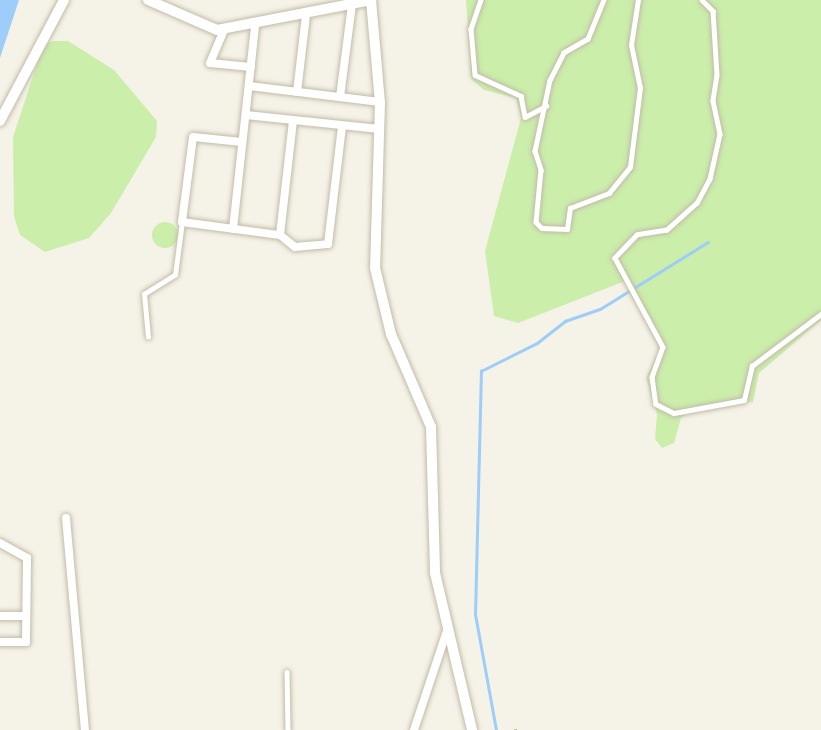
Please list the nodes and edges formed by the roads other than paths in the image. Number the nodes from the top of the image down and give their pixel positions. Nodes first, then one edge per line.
1 (64, 0) edge
2 (148, 0) edge
3 (371, 0) edge
4 (481, 0) edge
5 (604, 0) edge
6 (638, 0) edge
7 (702, 0) edge
8 (352, 4) junction
9 (306, 15) junction
10 (255, 26) junction
11 (224, 30) junction
12 (251, 67) junction
13 (248, 86) junction
14 (297, 92) junction
15 (340, 97) junction
16 (380, 102) junction
17 (548, 105) junction
18 (246, 116) junction
19 (0, 121) edge
20 (293, 121) junction
21 (342, 127) junction
22 (379, 130) junction
23 (242, 142) junction
24 (182, 222) junction
25 (233, 229) junction
26 (280, 235) junction
27 (821, 314) edge
28 (148, 337) dead end
29 (66, 518) dead end
30 (0, 543) edge
31 (0, 616) edge
32 (26, 616) junction
33 (449, 624) junction
34 (0, 642) edge
35 (287, 672) dead end
36 (85, 730) edge
37 (288, 730) edge
38 (414, 730) edge
39 (472, 730) edge

1 - 19 street
2 - 11 street
3 - 8 street
3 - 16 street
4 - 17 lane
5 - 17 lane
6 - 17 lane
7 - 27 lane
8 - 9 street
8 - 15 street
9 - 10 street
9 - 14 street
10 - 11 street
10 - 12 street
11 - 12 street
12 - 13 street
13 - 14 street
13 - 18 street
14 - 15 street
15 - 16 street
16 - 22 street
18 - 20 street
18 - 23 street
20 - 21 street
20 - 26 street
21 - 22 street
21 - 26 street
22 - 33 street
23 - 24 street
23 - 25 street
24 - 25 street
24 - 28 lane
25 - 26 street
29 - 36 street
30 - 32 street
31 - 32 street
32 - 34 street
33 - 38 street
33 - 39 street
35 - 37 lane

